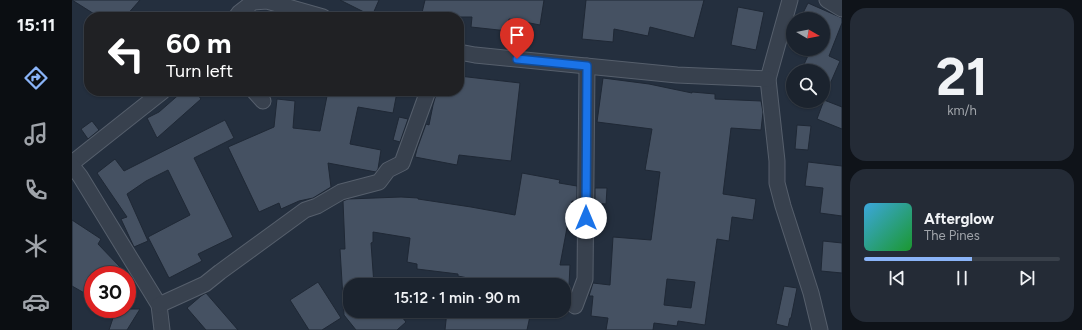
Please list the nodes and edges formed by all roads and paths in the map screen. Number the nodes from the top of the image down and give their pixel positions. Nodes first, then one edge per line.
1 (790, 0) edge
2 (827, 0) edge
3 (842, 9) edge
4 (240, 12) edge
5 (306, 12) edge
6 (464, 53) edge
7 (587, 66) junction
8 (768, 79) junction
9 (157, 96) edge
10 (426, 96) edge
11 (72, 162) edge
12 (75, 176) edge
13 (159, 305) junction
14 (575, 306) dead end
15 (162, 330) edge
16 (820, 330) edge

1 - 8 street
2 - 3 street
4 - 5 street
6 - 7 street
7 - 8 street
7 - 14 street
8 - 16 street
9 - 11 street
10 - 13 street
12 - 13 street
13 - 15 street

